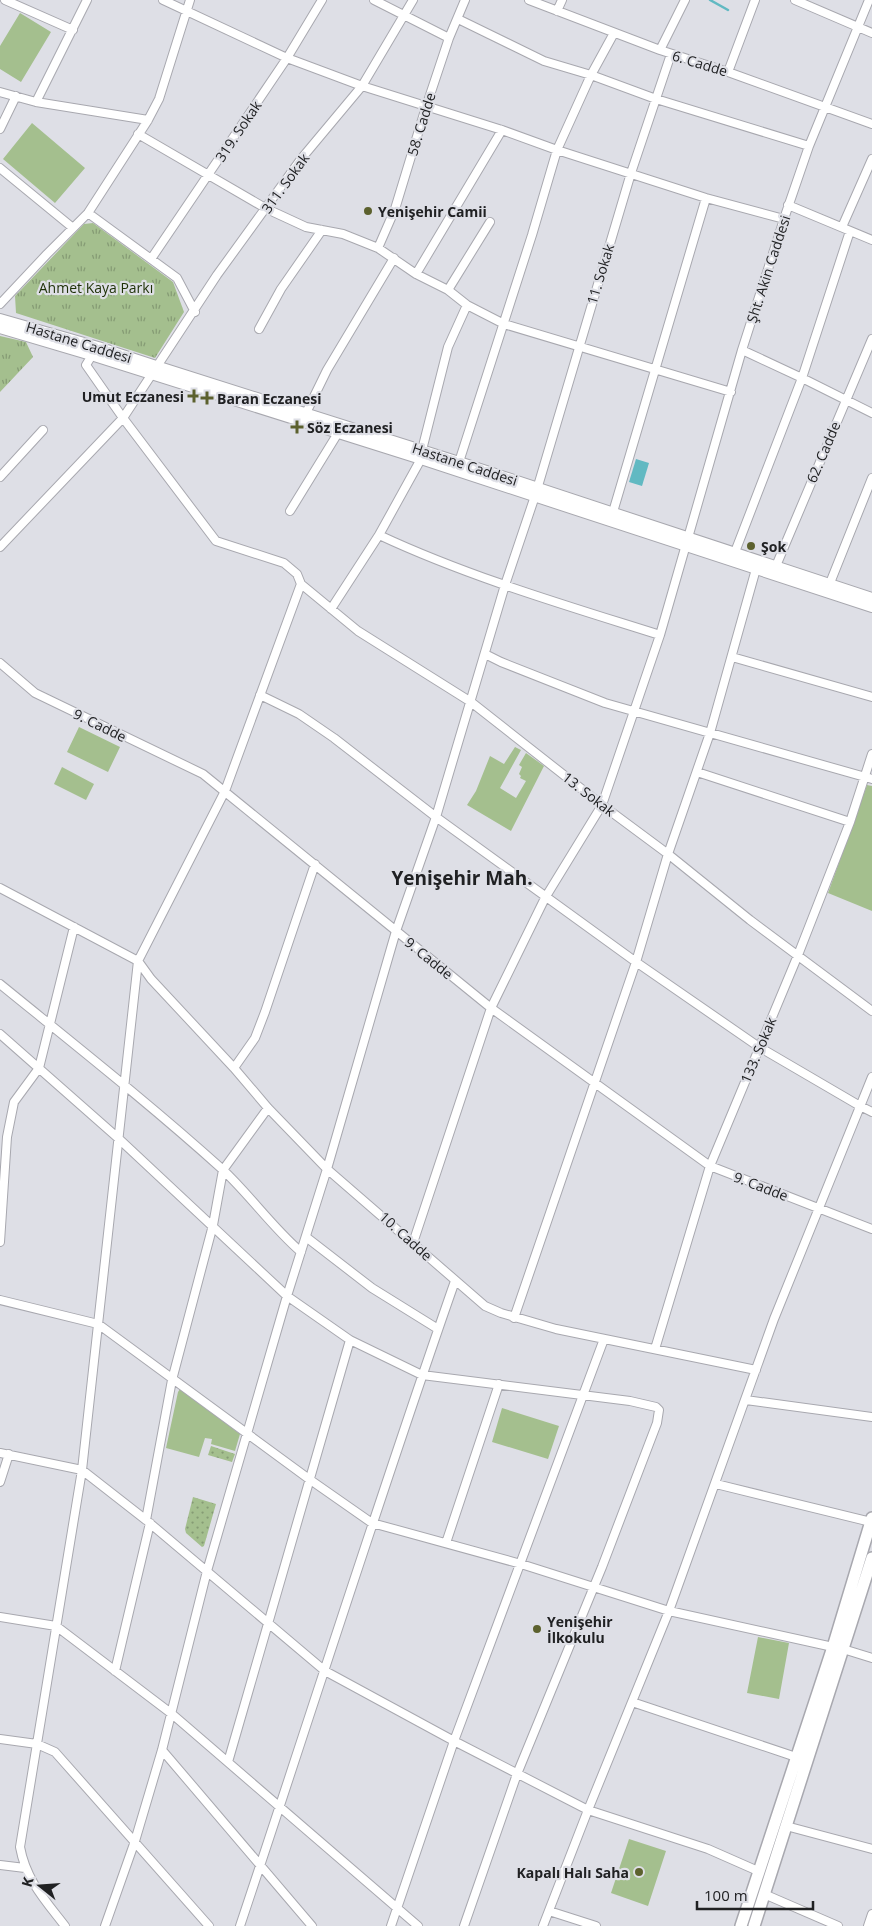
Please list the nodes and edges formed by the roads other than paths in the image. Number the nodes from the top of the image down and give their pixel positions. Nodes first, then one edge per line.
1 (5, 0) edge
2 (87, 0) edge
3 (163, 0) edge
4 (190, 0) edge
5 (322, 0) edge
6 (374, 0) edge
7 (413, 0) edge
8 (465, 0) edge
9 (529, 0) edge
10 (562, 0) edge
11 (685, 0) edge
12 (755, 0) edge
13 (795, 0) edge
14 (869, 0) edge
15 (187, 10) junction
16 (557, 11) junction
17 (405, 16) junction
18 (458, 19) junction
19 (858, 26) junction
20 (73, 30) junction
21 (614, 32) junction
22 (872, 33) edge
23 (449, 38) junction
24 (660, 50) junction
25 (670, 54) junction
26 (287, 58) junction
27 (728, 72) junction
28 (591, 75) junction
29 (362, 86) junction
30 (1, 94) edge
31 (16, 96) junction
32 (656, 99) junction
33 (36, 102) junction
34 (825, 105) junction
35 (426, 107) junction
36 (148, 120) junction
37 (872, 124) edge
38 (0, 130) edge
39 (502, 130) junction
40 (138, 134) junction
41 (809, 146) junction
42 (556, 150) junction
43 (872, 158) edge
44 (0, 168) edge
45 (631, 173) junction
46 (208, 176) junction
47 (706, 198) junction
48 (788, 205) junction
49 (267, 209) junction
50 (88, 213) junction
51 (784, 219) junction
52 (490, 222) dead end
53 (842, 227) junction
54 (72, 228) junction
55 (322, 230) junction
56 (850, 231) junction
57 (872, 240) edge
58 (378, 248) junction
59 (394, 258) junction
60 (151, 259) junction
61 (416, 274) junction
62 (448, 290) junction
63 (0, 304) edge
64 (467, 305) junction
65 (195, 312) junction
66 (0, 319) edge
67 (504, 324) junction
68 (0, 328) edge
69 (259, 329) dead end
70 (872, 339) edge
71 (98, 346) junction
72 (579, 346) junction
73 (742, 350) junction
74 (91, 355) junction
75 (655, 368) junction
76 (154, 371) junction
77 (802, 378) junction
78 (730, 392) junction
79 (846, 399) junction
80 (306, 413) junction
81 (872, 413) edge
82 (123, 418) junction
83 (43, 430) dead end
84 (338, 433) junction
85 (422, 455) junction
86 (459, 462) junction
87 (0, 477) edge
88 (872, 478) edge
89 (536, 492) junction
90 (290, 511) dead end
91 (613, 512) junction
92 (379, 536) junction
93 (688, 542) junction
94 (0, 547) edge
95 (735, 552) junction
96 (776, 566) junction
97 (756, 569) junction
98 (830, 583) junction
99 (301, 584) junction
100 (505, 585) junction
101 (872, 598) edge
102 (872, 607) edge
103 (331, 609) junction
104 (660, 636) junction
105 (486, 654) junction
106 (732, 657) junction
107 (0, 662) edge
108 (260, 695) junction
109 (872, 697) edge
110 (471, 702) junction
111 (634, 710) junction
112 (710, 733) junction
113 (872, 754) edge
114 (697, 772) junction
115 (869, 778) edge
116 (225, 790) junction
117 (602, 805) junction
118 (436, 817) junction
119 (850, 822) junction
120 (668, 854) junction
121 (315, 864) junction
122 (0, 888) edge
123 (545, 898) junction
124 (74, 927) junction
125 (396, 931) junction
126 (798, 955) junction
127 (138, 961) junction
128 (636, 962) junction
129 (0, 984) edge
130 (491, 1008) junction
131 (872, 1011) edge
132 (49, 1024) junction
133 (0, 1034) edge
134 (759, 1047) junction
135 (38, 1068) junction
136 (234, 1068) junction
137 (872, 1077) edge
138 (593, 1083) junction
139 (124, 1085) junction
140 (860, 1106) junction
141 (268, 1108) junction
142 (872, 1112) edge
143 (118, 1138) junction
144 (3, 1144) edge
145 (710, 1166) junction
146 (327, 1169) junction
147 (224, 1170) junction
148 (818, 1209) junction
149 (213, 1225) junction
150 (872, 1229) edge
151 (306, 1237) junction
152 (0, 1242) edge
153 (414, 1243) junction
154 (301, 1252) junction
155 (455, 1281) junction
156 (287, 1296) junction
157 (0, 1300) edge
158 (514, 1318) junction
159 (98, 1324) junction
160 (438, 1329) junction
161 (604, 1339) junction
162 (350, 1340) junction
163 (655, 1349) junction
164 (756, 1370) junction
165 (422, 1375) junction
166 (172, 1380) junction
167 (499, 1384) junction
168 (585, 1394) junction
169 (746, 1400) junction
170 (872, 1417) edge
171 (248, 1434) junction
172 (0, 1453) edge
173 (9, 1454) junction
174 (82, 1470) junction
175 (309, 1479) junction
176 (0, 1482) edge
177 (716, 1484) junction
178 (871, 1520) edge
179 (148, 1521) junction
180 (372, 1523) junction
181 (446, 1543) junction
182 (872, 1558) edge
183 (521, 1564) junction
184 (207, 1571) junction
185 (593, 1587) junction
186 (669, 1611) junction
187 (0, 1617) edge
188 (269, 1624) junction
189 (56, 1626) junction
190 (838, 1648) junction
191 (872, 1658) edge
192 (115, 1671) junction
193 (325, 1671) junction
194 (632, 1702) junction
195 (172, 1714) junction
196 (0, 1739) edge
197 (454, 1741) junction
198 (36, 1744) junction
199 (162, 1750) junction
200 (796, 1757) junction
201 (228, 1762) junction
202 (517, 1774) junction
203 (279, 1808) junction
204 (588, 1810) junction
205 (786, 1826) junction
206 (135, 1841) junction
207 (872, 1849) edge
208 (260, 1865) junction
209 (1, 1867) edge
210 (25, 1868) junction
211 (758, 1871) junction
212 (764, 1894) junction
213 (397, 1908) junction
214 (549, 1910) junction
215 (872, 1914) edge
216 (65, 1926) edge
217 (104, 1926) edge
218 (209, 1926) edge
219 (240, 1926) edge
220 (312, 1926) edge
221 (391, 1926) edge
222 (418, 1926) edge
223 (464, 1926) edge
224 (543, 1926) edge
225 (596, 1926) edge
226 (741, 1926) edge
227 (754, 1926) edge
228 (838, 1926) edge
229 (868, 1926) edge

1 - 20 street
2 - 20 street
3 - 15 street
4 - 15 street
5 - 26 street, 319. Sokak
6 - 17 street
7 - 17 street, 311. Sokak
8 - 18 street, 58. Cadde
9 - 16 street, 6. Cadde
10 - 16 street
11 - 24 street
12 - 27 street
13 - 19 street
14 - 19 street, Şht. Akin Caddesi
15 - 26 street
15 - 36 street
16 - 21 street, 6. Cadde
17 - 23 street
17 - 29 street, 311. Sokak
18 - 23 street, 58. Cadde
18 - 28 street
19 - 22 street
19 - 34 street, Şht. Akin Caddesi
20 - 33 street
21 - 24 street, 6. Cadde
21 - 28 street
23 - 35 street, 58. Cadde
24 - 25 street, 6. Cadde
25 - 27 street, 6. Cadde
25 - 32 street, 11. Sokak
26 - 29 street
26 - 46 street, 319. Sokak
27 - 34 street, 6. Cadde
28 - 32 street
28 - 42 street
29 - 35 street
29 - 49 street, 311. Sokak
30 - 31 street
31 - 33 street
31 - 38 street
32 - 41 street
32 - 45 street, 11. Sokak
33 - 36 street
34 - 37 street, 6. Cadde
34 - 41 street, Şht. Akin Caddesi
35 - 39 street
35 - 58 street, 58. Cadde
36 - 40 street
39 - 42 street
39 - 61 street
40 - 46 street
40 - 50 street
41 - 48 street, Şht. Akin Caddesi
42 - 45 street
42 - 67 street
43 - 53 street
44 - 54 street
45 - 47 street
45 - 72 street, 11. Sokak
46 - 49 street
46 - 60 street, 319. Sokak
47 - 51 street
47 - 75 street
48 - 51 street, Şht. Akin Caddesi
48 - 53 street
49 - 55 street
49 - 65 street, 311. Sokak
50 - 54 street
50 - 60 street
51 - 73 street, Şht. Akin Caddesi
52 - 62 street
53 - 56 street
54 - 63 street
55 - 58 street
55 - 69 street
56 - 57 street
56 - 77 street
58 - 59 street
59 - 61 street
59 - 80 street
60 - 65 street
61 - 62 street
62 - 64 street
64 - 67 street
64 - 85 street
65 - 76 street, 311. Sokak
66 - 71 main road, Hastane Caddesi
67 - 72 street
67 - 86 street
68 - 74 main road, Hastane Caddesi
70 - 79 street, 62. Cadde
71 - 74 street
71 - 76 main road, Hastane Caddesi
72 - 75 street
72 - 89 street, 11. Sokak
73 - 77 street
73 - 78 street, Şht. Akin Caddesi
74 - 76 main road, Hastane Caddesi
74 - 82 street, 13. Sokak
75 - 78 street
75 - 91 street
76 - 80 main road, Hastane Caddesi
76 - 82 street, 311. Sokak
76 - 84 main road, Hastane Caddesi
77 - 79 street
77 - 95 street
78 - 93 street, Şht. Akin Caddesi
79 - 81 street
79 - 96 street, 62. Cadde
80 - 85 main road, Hastane Caddesi
82 - 94 street, 311. Sokak
82 - 99 street, 13. Sokak
83 - 87 street
84 - 85 main road, Hastane Caddesi
84 - 90 street
85 - 86 main road, Hastane Caddesi
85 - 89 main road, Hastane Caddesi
85 - 92 street
86 - 89 main road, Hastane Caddesi
88 - 98 street
89 - 91 main road, Hastane Caddesi
89 - 93 main road, Hastane Caddesi
89 - 100 street, 11. Sokak
91 - 93 main road, Hastane Caddesi
92 - 100 street
92 - 103 street
93 - 95 main road, Hastane Caddesi
93 - 97 main road, Hastane Caddesi
93 - 104 street, Şht. Akin Caddesi
95 - 96 main road, Hastane Caddesi
96 - 98 main road, Hastane Caddesi
97 - 102 main road, Hastane Caddesi
97 - 106 street
98 - 101 main road, Hastane Caddesi
99 - 103 street, 13. Sokak
99 - 108 street
100 - 104 street
100 - 105 street, 11. Sokak
103 - 110 street, 13. Sokak
104 - 111 street, Şht. Akin Caddesi
105 - 110 street, 11. Sokak
105 - 111 street
106 - 109 street
106 - 112 street
107 - 116 street, 9. Cadde
108 - 116 street
108 - 118 street
110 - 117 street, 13. Sokak
110 - 118 street, 11. Sokak
111 - 112 street
111 - 117 street, Şht. Akin Caddesi
112 - 114 street
112 - 115 street
113 - 115 street, 133. Sokak
114 - 119 street
114 - 120 street
115 - 119 street, 133. Sokak
116 - 121 street, 9. Cadde
116 - 127 street
117 - 120 street, 13. Sokak
117 - 123 street, Şht. Akin Caddesi
118 - 123 street
118 - 125 street, 11. Sokak
119 - 126 street, 133. Sokak
120 - 126 street, 13. Sokak
120 - 128 street
121 - 125 street, 9. Cadde
121 - 136 street
122 - 124 street
123 - 128 street
123 - 130 street, Şht. Akin Caddesi
124 - 127 street
124 - 132 street
125 - 130 street, 9. Cadde
125 - 146 street, 11. Sokak
126 - 131 street, 13. Sokak
126 - 134 street, 133. Sokak
127 - 136 street, 10. Cadde
127 - 139 street
128 - 134 street
128 - 138 street
129 - 132 street
130 - 138 street, 9. Cadde
130 - 153 street, Şht. Akin Caddesi
132 - 135 street
132 - 139 street
133 - 135 street
134 - 140 street
134 - 145 street, 133. Sokak
135 - 143 street
135 - 144 street
136 - 141 street, 10. Cadde
137 - 140 street
138 - 145 street, 9. Cadde
138 - 158 street
139 - 143 street
139 - 147 street
140 - 142 street
140 - 148 street
141 - 146 street, 10. Cadde
141 - 147 street
143 - 149 street
143 - 159 street
144 - 152 street
145 - 148 street, 9. Cadde
145 - 163 street, 133. Sokak
146 - 151 street, 11. Sokak
146 - 153 street, 10. Cadde
147 - 149 street
147 - 154 street
148 - 150 street, 9. Cadde
148 - 164 street
149 - 156 street
149 - 166 street
151 - 154 street, 11. Sokak
151 - 160 street
153 - 155 street, 10. Cadde
154 - 156 street, 11. Sokak
155 - 158 street, 10. Cadde
155 - 160 street
156 - 162 street
156 - 171 street, 11. Sokak
157 - 159 street
158 - 161 street, 10. Cadde
159 - 166 street
159 - 174 street
160 - 165 street
161 - 163 street, 10. Cadde
161 - 168 street
162 - 165 street
162 - 175 street
163 - 164 street, 10. Cadde
164 - 169 street
165 - 167 street
165 - 180 street
166 - 171 street
166 - 179 street
167 - 168 street
167 - 181 street
168 - 183 street
168 - 185 street
169 - 170 street
169 - 177 street
171 - 175 street
171 - 184 street, 11. Sokak
172 - 173 street
173 - 174 street
173 - 176 street
174 - 179 street
174 - 189 street
175 - 180 street
175 - 188 street
177 - 178 street
177 - 186 street
178 - 190 highway
179 - 184 street
179 - 192 street
180 - 181 street
180 - 193 street
181 - 183 street
182 - 190 highway
183 - 185 street
183 - 197 street
184 - 188 street
184 - 195 street, 11. Sokak
185 - 186 street
185 - 202 street
186 - 190 street
186 - 194 street
187 - 189 street
188 - 193 street
188 - 201 street
189 - 192 street
189 - 198 street
190 - 191 street
190 - 200 highway
190 - 205 highway
192 - 195 street
193 - 197 street
193 - 203 street
194 - 200 street
194 - 204 street
195 - 199 street, 11. Sokak
195 - 201 street
196 - 198 street
197 - 202 street
197 - 213 street
198 - 206 street
198 - 210 street
199 - 206 street, 11. Sokak
199 - 208 street
200 - 211 highway
201 - 203 street
202 - 204 street
202 - 223 street
203 - 208 street
203 - 213 street
204 - 211 street
204 - 214 street
205 - 207 street
205 - 212 highway
206 - 217 street, 11. Sokak
206 - 218 street
208 - 219 street
208 - 220 street
209 - 210 street
210 - 216 street
211 - 226 highway
212 - 227 highway
212 - 228 street
213 - 221 street
213 - 222 street
214 - 224 street
214 - 225 street
215 - 229 street

